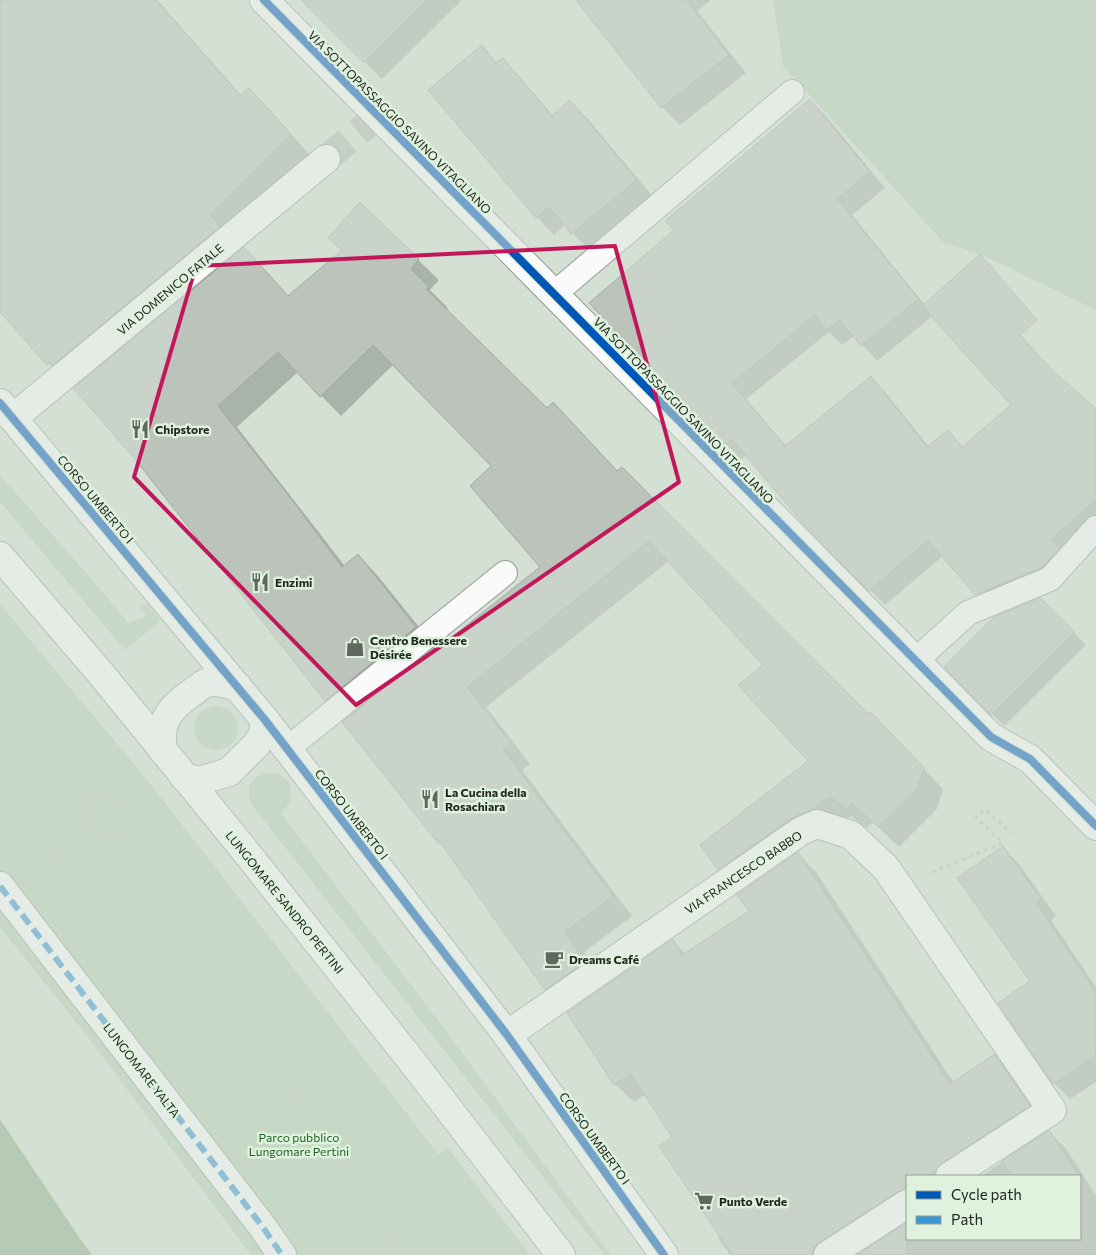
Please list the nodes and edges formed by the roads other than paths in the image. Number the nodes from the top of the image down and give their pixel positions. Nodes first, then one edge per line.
1 (266, 1) edge
2 (792, 92) dead end
3 (326, 159) tunnel mouth
4 (554, 294) junction
5 (7, 411) edge
6 (1096, 528) edge
7 (0, 556) edge
8 (505, 572) dead end
9 (915, 661) junction
10 (238, 687) junction
11 (266, 720) junction
12 (287, 749) junction
13 (162, 751) junction
14 (184, 778) junction
15 (1096, 826) edge
16 (3, 890) edge
17 (507, 1034) junction
18 (952, 1175) edge
19 (906, 1205) edge
20 (282, 1255) edge
21 (561, 1255) edge
22 (664, 1255) edge
23 (828, 1255) edge

1 - 4 street, VIA SOTTOPASSAGGIO SAVINO VITAGLIANO
2 - 4 lane
3 - 5 street, VIA DOMENICO FATALE
4 - 9 street, VIA SOTTOPASSAGGIO SAVINO VITAGLIANO
5 - 10 street, CORSO UMBERTO I
6 - 9 lane
7 - 13 street, LUNGOMARE SANDRO PERTINI
8 - 12 lane
9 - 15 street, VIA SOTTOPASSAGGIO SAVINO VITAGLIANO
10 - 11 street, CORSO UMBERTO I
10 - 13 street
11 - 12 street, CORSO UMBERTO I
11 - 14 street
12 - 17 street, CORSO UMBERTO I
13 - 14 street, LUNGOMARE SANDRO PERTINI
14 - 21 street, LUNGOMARE SANDRO PERTINI
16 - 20 street, LUNGOMARE YALTA
17 - 18 street, VIA FRANCESCO BABBO
17 - 22 street, CORSO UMBERTO I
19 - 23 street

